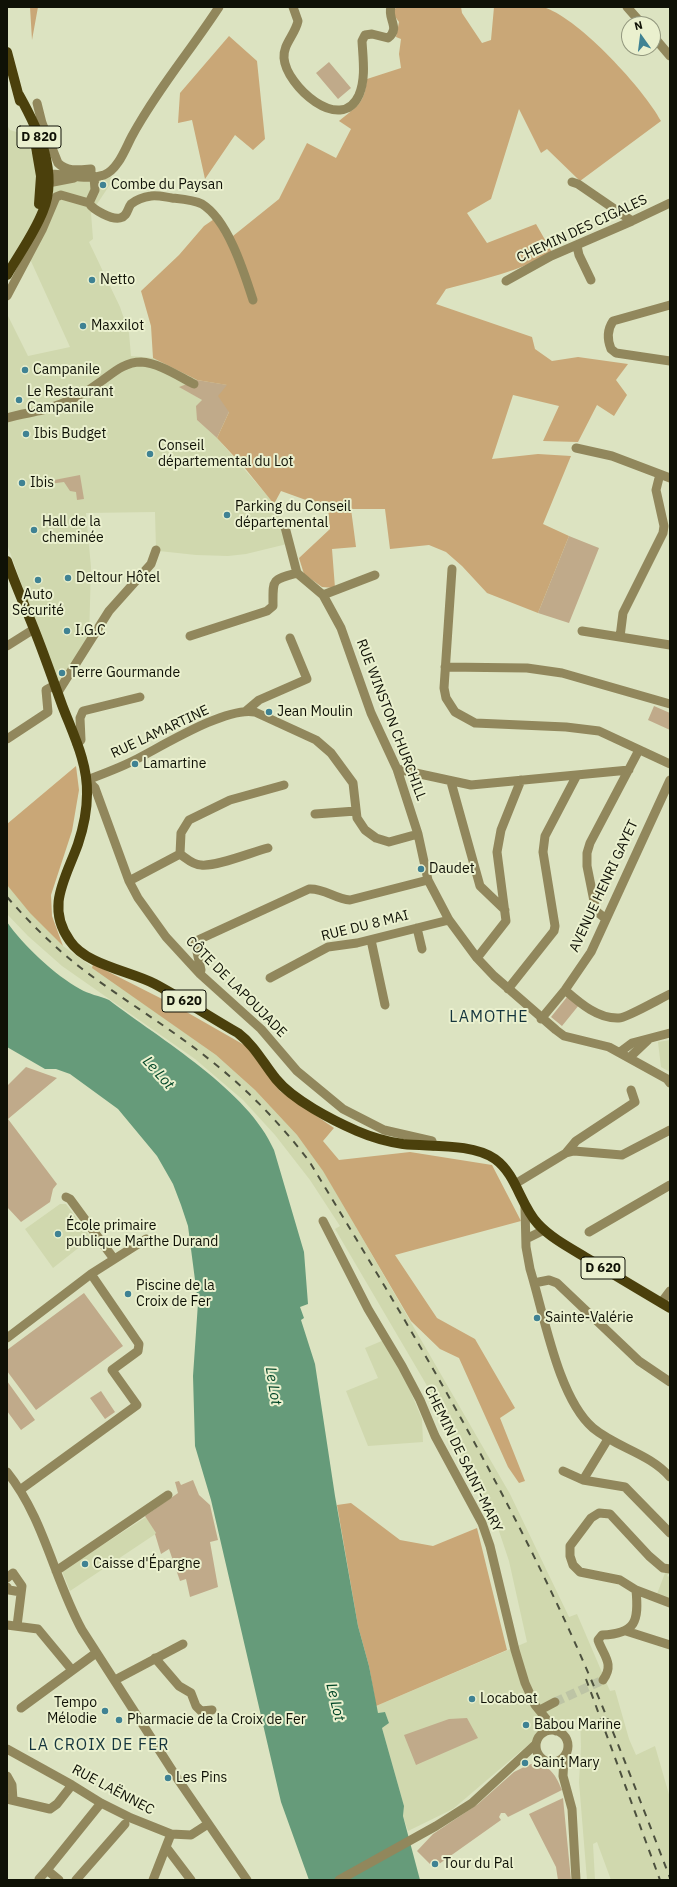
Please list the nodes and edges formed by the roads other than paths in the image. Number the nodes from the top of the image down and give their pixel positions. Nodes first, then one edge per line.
1 (219, 7) edge
2 (293, 7) edge
3 (391, 7) edge
4 (627, 7) edge
5 (635, 16) edge
6 (661, 45) edge
7 (7, 52) edge
8 (670, 56) edge
9 (37, 103) dead end
10 (92, 174) junction
11 (46, 178) junction
12 (572, 182) dead end
13 (89, 203) junction
14 (670, 203) edge
15 (632, 221) junction
16 (577, 246) junction
17 (7, 275) edge
18 (591, 280) dead end
19 (506, 281) dead end
20 (7, 296) edge
21 (253, 300) dead end
22 (670, 305) edge
23 (670, 361) edge
24 (194, 384) dead end
25 (10, 416) edge
26 (576, 448) dead end
27 (660, 474) junction
28 (670, 478) edge
29 (284, 527) dead end
30 (156, 550) dead end
31 (7, 561) edge
32 (452, 569) dead end
33 (297, 573) junction
34 (375, 575) dead end
35 (10, 581) edge
36 (323, 595) junction
37 (34, 629) junction
38 (582, 631) dead end
39 (190, 636) dead end
40 (620, 637) junction
41 (290, 638) dead end
42 (670, 645) edge
43 (7, 646) edge
44 (445, 668) junction
45 (56, 689) junction
46 (140, 697) dead end
47 (670, 704) edge
48 (246, 711) junction
49 (7, 739) edge
50 (77, 744) junction
51 (639, 750) junction
52 (670, 764) edge
53 (397, 769) junction
54 (629, 770) junction
55 (578, 775) junction
56 (87, 780) junction
57 (521, 780) junction
58 (670, 780) edge
59 (451, 782) junction
60 (284, 785) dead end
61 (356, 811) junction
62 (315, 814) dead end
63 (418, 834) junction
64 (268, 848) dead end
65 (180, 854) junction
66 (428, 880) junction
67 (129, 881) junction
68 (505, 910) junction
69 (606, 919) junction
70 (449, 920) junction
71 (417, 928) junction
72 (371, 940) junction
73 (422, 949) dead end
74 (477, 958) junction
75 (200, 974) junction
76 (270, 978) dead end
77 (508, 989) junction
78 (565, 990) junction
79 (670, 994) edge
80 (385, 1005) dead end
81 (541, 1018) junction
82 (670, 1033) edge
83 (649, 1039) junction
84 (641, 1046) junction
85 (620, 1052) junction
86 (628, 1058) junction
87 (639, 1064) junction
88 (670, 1083) edge
89 (631, 1090) dead end
90 (670, 1130) edge
91 (433, 1146) junction
92 (566, 1153) junction
93 (515, 1184) junction
94 (670, 1185) edge
95 (66, 1197) dead end
96 (525, 1206) junction
97 (323, 1221) dead end
98 (541, 1227) junction
99 (589, 1232) dead end
100 (146, 1239) dead end
101 (526, 1239) junction
102 (114, 1259) junction
103 (91, 1274) junction
104 (534, 1283) junction
105 (670, 1291) edge
106 (666, 1306) edge
107 (7, 1338) edge
108 (670, 1382) edge
109 (608, 1439) junction
110 (563, 1471) dead end
111 (7, 1472) edge
112 (670, 1477) edge
113 (583, 1480) junction
114 (20, 1490) junction
115 (168, 1495) dead end
116 (670, 1533) edge
117 (670, 1569) edge
118 (56, 1571) junction
119 (7, 1578) edge
120 (7, 1587) edge
121 (636, 1590) junction
122 (21, 1592) junction
123 (670, 1603) edge
124 (7, 1625) edge
125 (17, 1626) junction
126 (626, 1631) junction
127 (183, 1644) dead end
128 (670, 1645) edge
129 (96, 1653) junction
130 (155, 1658) junction
131 (72, 1670) junction
132 (114, 1680) junction
133 (604, 1680) dead end
134 (555, 1702) tunnel mouth
135 (21, 1708) dead end
136 (212, 1710) dead end
137 (540, 1710) junction
138 (548, 1720) junction
139 (556, 1731) junction
140 (545, 1732) junction
141 (536, 1744) junction
142 (7, 1749) edge
143 (564, 1757) junction
144 (542, 1758) junction
145 (518, 1761) junction
146 (552, 1762) junction
147 (7, 1776) edge
148 (563, 1776) junction
149 (72, 1784) junction
150 (10, 1800) edge
151 (101, 1803) junction
152 (125, 1824) dead end
153 (208, 1824) junction
154 (171, 1834) junction
155 (166, 1847) junction
156 (47, 1870) junction
157 (39, 1879) edge
158 (58, 1880) edge
159 (76, 1880) edge
160 (153, 1880) edge
161 (191, 1880) edge
162 (247, 1880) edge
163 (339, 1880) edge
164 (576, 1880) edge

1 - 10 street
2 - 3 street
4 - 5 street
6 - 8 street
7 - 11 main road, D 820
9 - 10 street
10 - 11 street
10 - 13 street
11 - 17 main road, D 820
12 - 15 street
13 - 20 street
13 - 21 street
14 - 15 street, CHEMIN DES CIGALES
15 - 16 street, CHEMIN DES CIGALES
16 - 18 street
16 - 19 street, CHEMIN DES CIGALES
22 - 23 street
24 - 25 street
26 - 27 street
27 - 28 street
27 - 40 street
29 - 33 street
30 - 45 street
31 - 35 main road, D 620
32 - 44 street
33 - 36 street, RUE WINSTON CHURCHILL
33 - 39 street
34 - 36 street
35 - 37 main road, D 620
36 - 53 street, RUE WINSTON CHURCHILL
37 - 43 street
37 - 45 main road, D 620
38 - 40 street
40 - 42 street
41 - 48 street
44 - 47 street
44 - 51 street
45 - 49 street
45 - 50 main road, D 620
46 - 50 street
48 - 56 street, RUE LAMARTINE
48 - 61 street
50 - 56 main road, D 620
51 - 52 street
51 - 54 street
53 - 59 street
53 - 63 street, RUE WINSTON CHURCHILL
54 - 55 street
54 - 69 street
55 - 57 street
55 - 77 street
56 - 67 street, CÔTE DE LAPOUJADE
56 - 91 main road, D 620
57 - 59 street
57 - 68 street
58 - 69 street, AVENUE HENRI GAYET
59 - 68 street
60 - 65 street
61 - 62 street
61 - 63 street
63 - 66 street, RUE WINSTON CHURCHILL
64 - 65 street
65 - 67 street
66 - 70 street, RUE WINSTON CHURCHILL
66 - 75 street
67 - 75 street, CÔTE DE LAPOUJADE
68 - 74 street
69 - 78 street, AVENUE HENRI GAYET
70 - 71 street, RUE DU 8 MAI
70 - 74 street, RUE WINSTON CHURCHILL
71 - 72 street, RUE DU 8 MAI
71 - 73 street
72 - 76 street, RUE DU 8 MAI
72 - 80 street
74 - 77 street, RUE WINSTON CHURCHILL
75 - 91 street, CÔTE DE LAPOUJADE
77 - 81 street, RUE WINSTON CHURCHILL
78 - 79 street
78 - 81 street, AVENUE HENRI GAYET
81 - 85 street, RUE WINSTON CHURCHILL
82 - 83 street
83 - 84 street
83 - 85 street
84 - 86 street
84 - 87 street
85 - 86 street, RUE WINSTON CHURCHILL
86 - 87 street, RUE WINSTON CHURCHILL
87 - 88 street, RUE WINSTON CHURCHILL
89 - 92 street
90 - 92 street
91 - 93 main road, D 620
92 - 93 street
93 - 96 main road, D 620
94 - 99 street
95 - 102 street
96 - 98 main road, D 620
96 - 101 street
97 - 137 street, CHEMIN DE SAINT-MARY
98 - 101 street
98 - 106 main road, D 620
100 - 102 street
101 - 104 street
102 - 103 street
103 - 107 street
103 - 114 street
104 - 108 street
104 - 109 street
105 - 106 street
109 - 112 street
109 - 113 street
110 - 113 street
111 - 114 street
113 - 116 street
114 - 118 street
115 - 118 street
117 - 121 street
118 - 129 street
119 - 122 street
120 - 122 street
121 - 123 street
121 - 126 street
122 - 125 street
124 - 125 street
125 - 131 street
126 - 128 street
126 - 133 street
127 - 130 street
129 - 131 street
129 - 132 street
130 - 132 street
130 - 136 street
131 - 135 street
132 - 153 street
134 - 137 street
137 - 138 street, CHEMIN DE SAINT-MARY
138 - 139 street, CHEMIN DE SAINT-MARY
138 - 140 street
139 - 140 street
139 - 143 street
140 - 141 street
141 - 144 street
141 - 145 street
142 - 149 street, RUE LAËNNEC
143 - 146 street
143 - 148 street
144 - 145 street
144 - 146 street
145 - 163 street
146 - 148 street
147 - 150 street
148 - 164 street
149 - 150 street
149 - 151 street, RUE LAËNNEC
151 - 154 street, RUE LAËNNEC
151 - 156 street
152 - 159 street
153 - 154 street, RUE LAËNNEC
153 - 162 street
154 - 155 street
155 - 160 street
155 - 161 street
156 - 157 street
156 - 158 street

